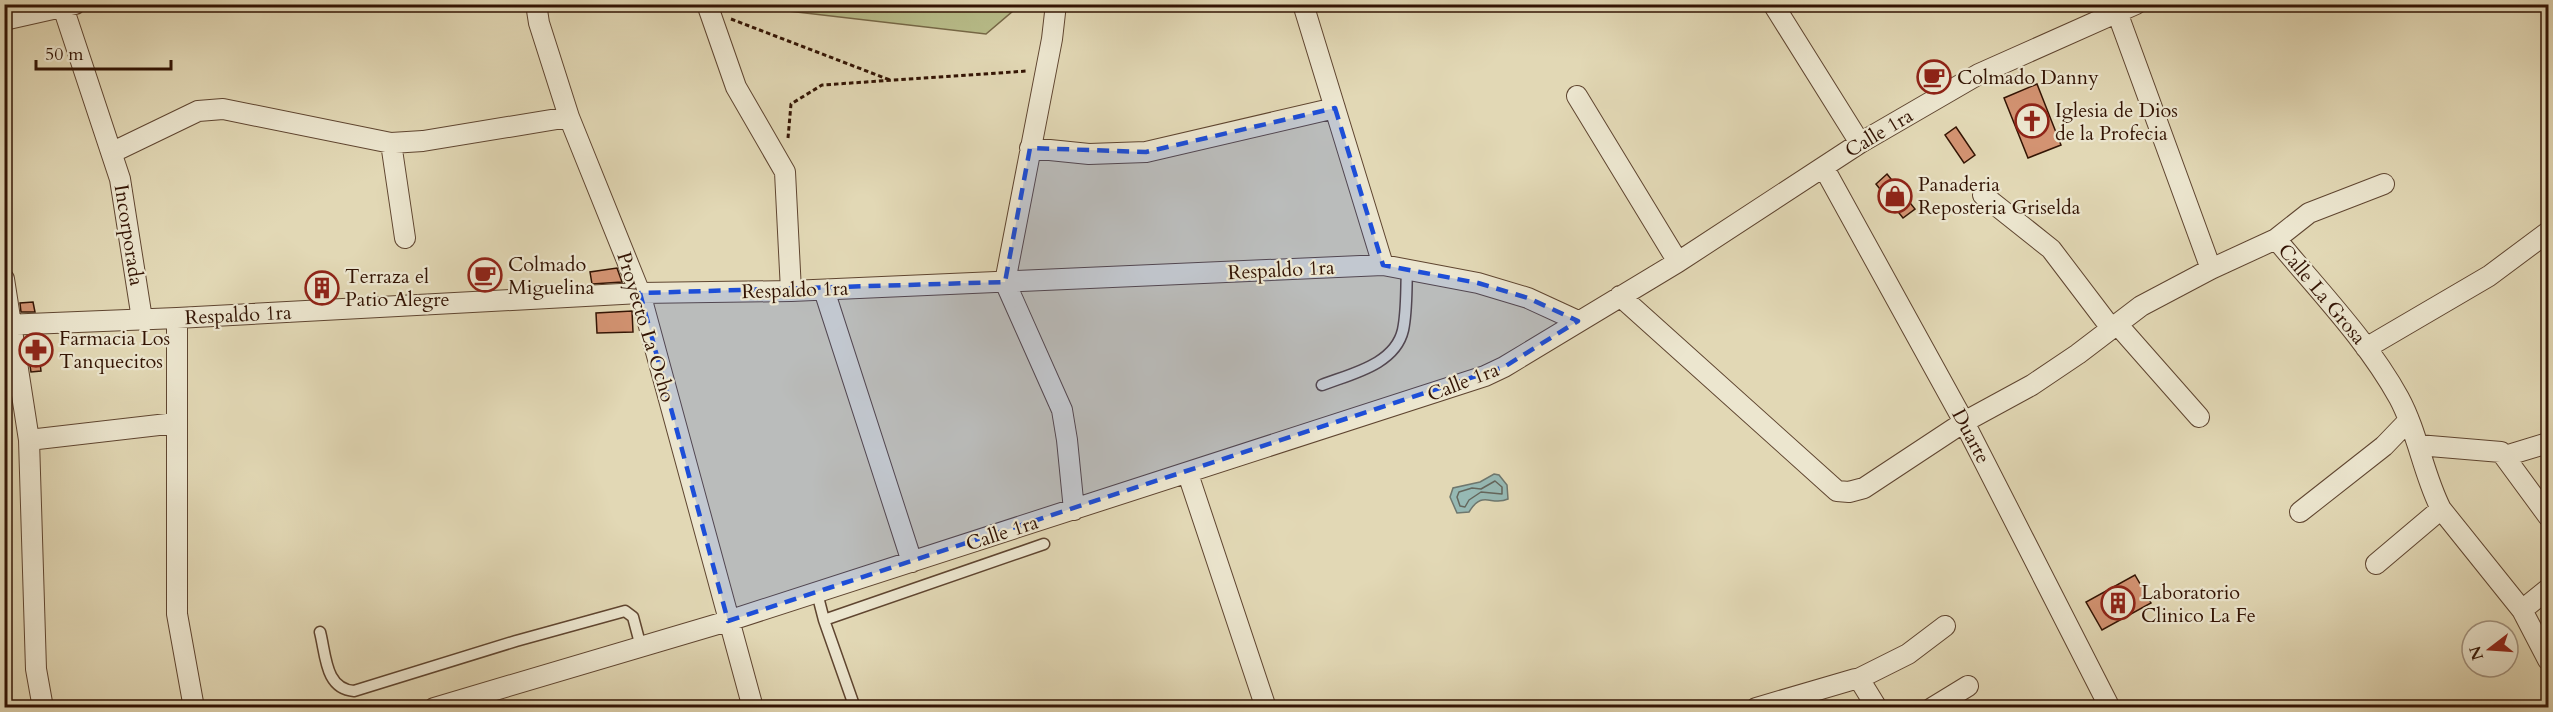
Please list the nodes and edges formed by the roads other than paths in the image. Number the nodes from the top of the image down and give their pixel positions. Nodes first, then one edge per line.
1 (536, 4) edge
2 (1056, 4) edge
3 (1303, 4) edge
4 (1773, 4) edge
5 (69, 6) edge
6 (709, 8) edge
7 (2127, 8) edge
8 (4, 20) edge
9 (1577, 96) dead end
10 (1335, 108) junction
11 (569, 117) junction
12 (391, 143) junction
13 (1860, 143) junction
14 (1030, 148) junction
15 (113, 152) junction
16 (1824, 168) junction
17 (2384, 184) dead end
18 (1983, 195) dead end
19 (2548, 232) edge
20 (405, 238) dead end
21 (2276, 239) junction
22 (1678, 262) junction
23 (1383, 265) junction
24 (2211, 269) junction
25 (1407, 270) junction
26 (4, 279) edge
27 (1005, 282) junction
28 (824, 290) junction
29 (790, 291) junction
30 (640, 293) junction
31 (1620, 296) junction
32 (177, 318) junction
33 (142, 319) junction
34 (1578, 321) junction
35 (8, 324) edge
36 (2114, 326) junction
37 (2366, 348) junction
38 (1322, 384) dead end
39 (2199, 417) dead end
40 (2409, 420) junction
41 (1964, 422) junction
42 (176, 423) junction
43 (29, 440) junction
44 (2548, 443) edge
45 (2418, 445) junction
46 (2505, 456) junction
47 (1188, 474) junction
48 (2441, 509) junction
49 (1074, 510) junction
50 (2300, 512) dead end
51 (2548, 516) edge
52 (1044, 544) dead end
53 (912, 562) junction
54 (2376, 564) dead end
55 (2548, 589) edge
56 (817, 592) junction
57 (2522, 610) junction
58 (824, 620) junction
59 (728, 621) junction
60 (1945, 626) dead end
61 (320, 632) dead end
62 (641, 647) junction
63 (2548, 660) edge
64 (1858, 680) junction
65 (1968, 687) dead end
66 (43, 708) edge
67 (194, 708) edge
68 (434, 708) edge
69 (753, 708) edge
70 (855, 708) edge
71 (1266, 708) edge
72 (1756, 708) edge
73 (1877, 708) edge
74 (1932, 708) edge
75 (2110, 708) edge

1 - 11 street, Proyecto La Ocho
2 - 14 street
3 - 10 street
4 - 13 street
5 - 8 street
5 - 15 street, Incorporada
6 - 29 street
7 - 13 street, Calle 1ra
7 - 24 street
9 - 22 street
10 - 14 street
10 - 23 street
11 - 12 street
11 - 30 street, Proyecto La Ocho
12 - 15 street
12 - 20 street
13 - 16 street, Calle 1ra
14 - 27 street
15 - 33 street, Incorporada
16 - 22 street, Calle 1ra
16 - 41 street, Duarte
17 - 21 street
18 - 36 street
19 - 37 street
21 - 24 street, Calle La Grosa
21 - 37 street, Calle La Grosa
22 - 31 street, Calle 1ra
23 - 25 street, Respaldo 1ra
23 - 27 street, Respaldo 1ra
24 - 36 street, Calle La Grosa
25 - 34 street, Respaldo 1ra
25 - 38 lane
26 - 35 street
27 - 28 street, Respaldo 1ra
27 - 49 street
28 - 29 street, Respaldo 1ra
28 - 53 street
29 - 30 street, Respaldo 1ra
30 - 32 street, Respaldo 1ra
30 - 59 street, Proyecto La Ocho
31 - 34 street, Calle 1ra
31 - 41 street, Calle La Grosa
32 - 33 street, Respaldo 1ra
32 - 42 street
33 - 35 street, Respaldo 1ra
34 - 47 street, Calle 1ra
35 - 43 street
36 - 39 street
36 - 41 street, Calle La Grosa
37 - 40 street, Calle La Grosa
40 - 45 street, Calle La Grosa
40 - 50 street
41 - 75 street, Duarte
42 - 43 street
42 - 67 street
43 - 66 street
44 - 46 street
45 - 46 street
45 - 48 street, Calle La Grosa
46 - 51 street
47 - 49 street, Calle 1ra
47 - 71 street
48 - 54 street
48 - 57 street, Calle La Grosa
49 - 53 street, Calle 1ra
52 - 58 lane
53 - 56 street, Calle 1ra
55 - 57 street
56 - 58 lane
56 - 59 street, Calle 1ra
57 - 63 street, Calle La Grosa
58 - 70 lane
59 - 62 street, Calle 1ra
59 - 69 street, Proyecto La Ocho
60 - 64 street
61 - 62 lane
62 - 68 street, Calle 1ra
64 - 72 street
64 - 73 street
65 - 74 street

